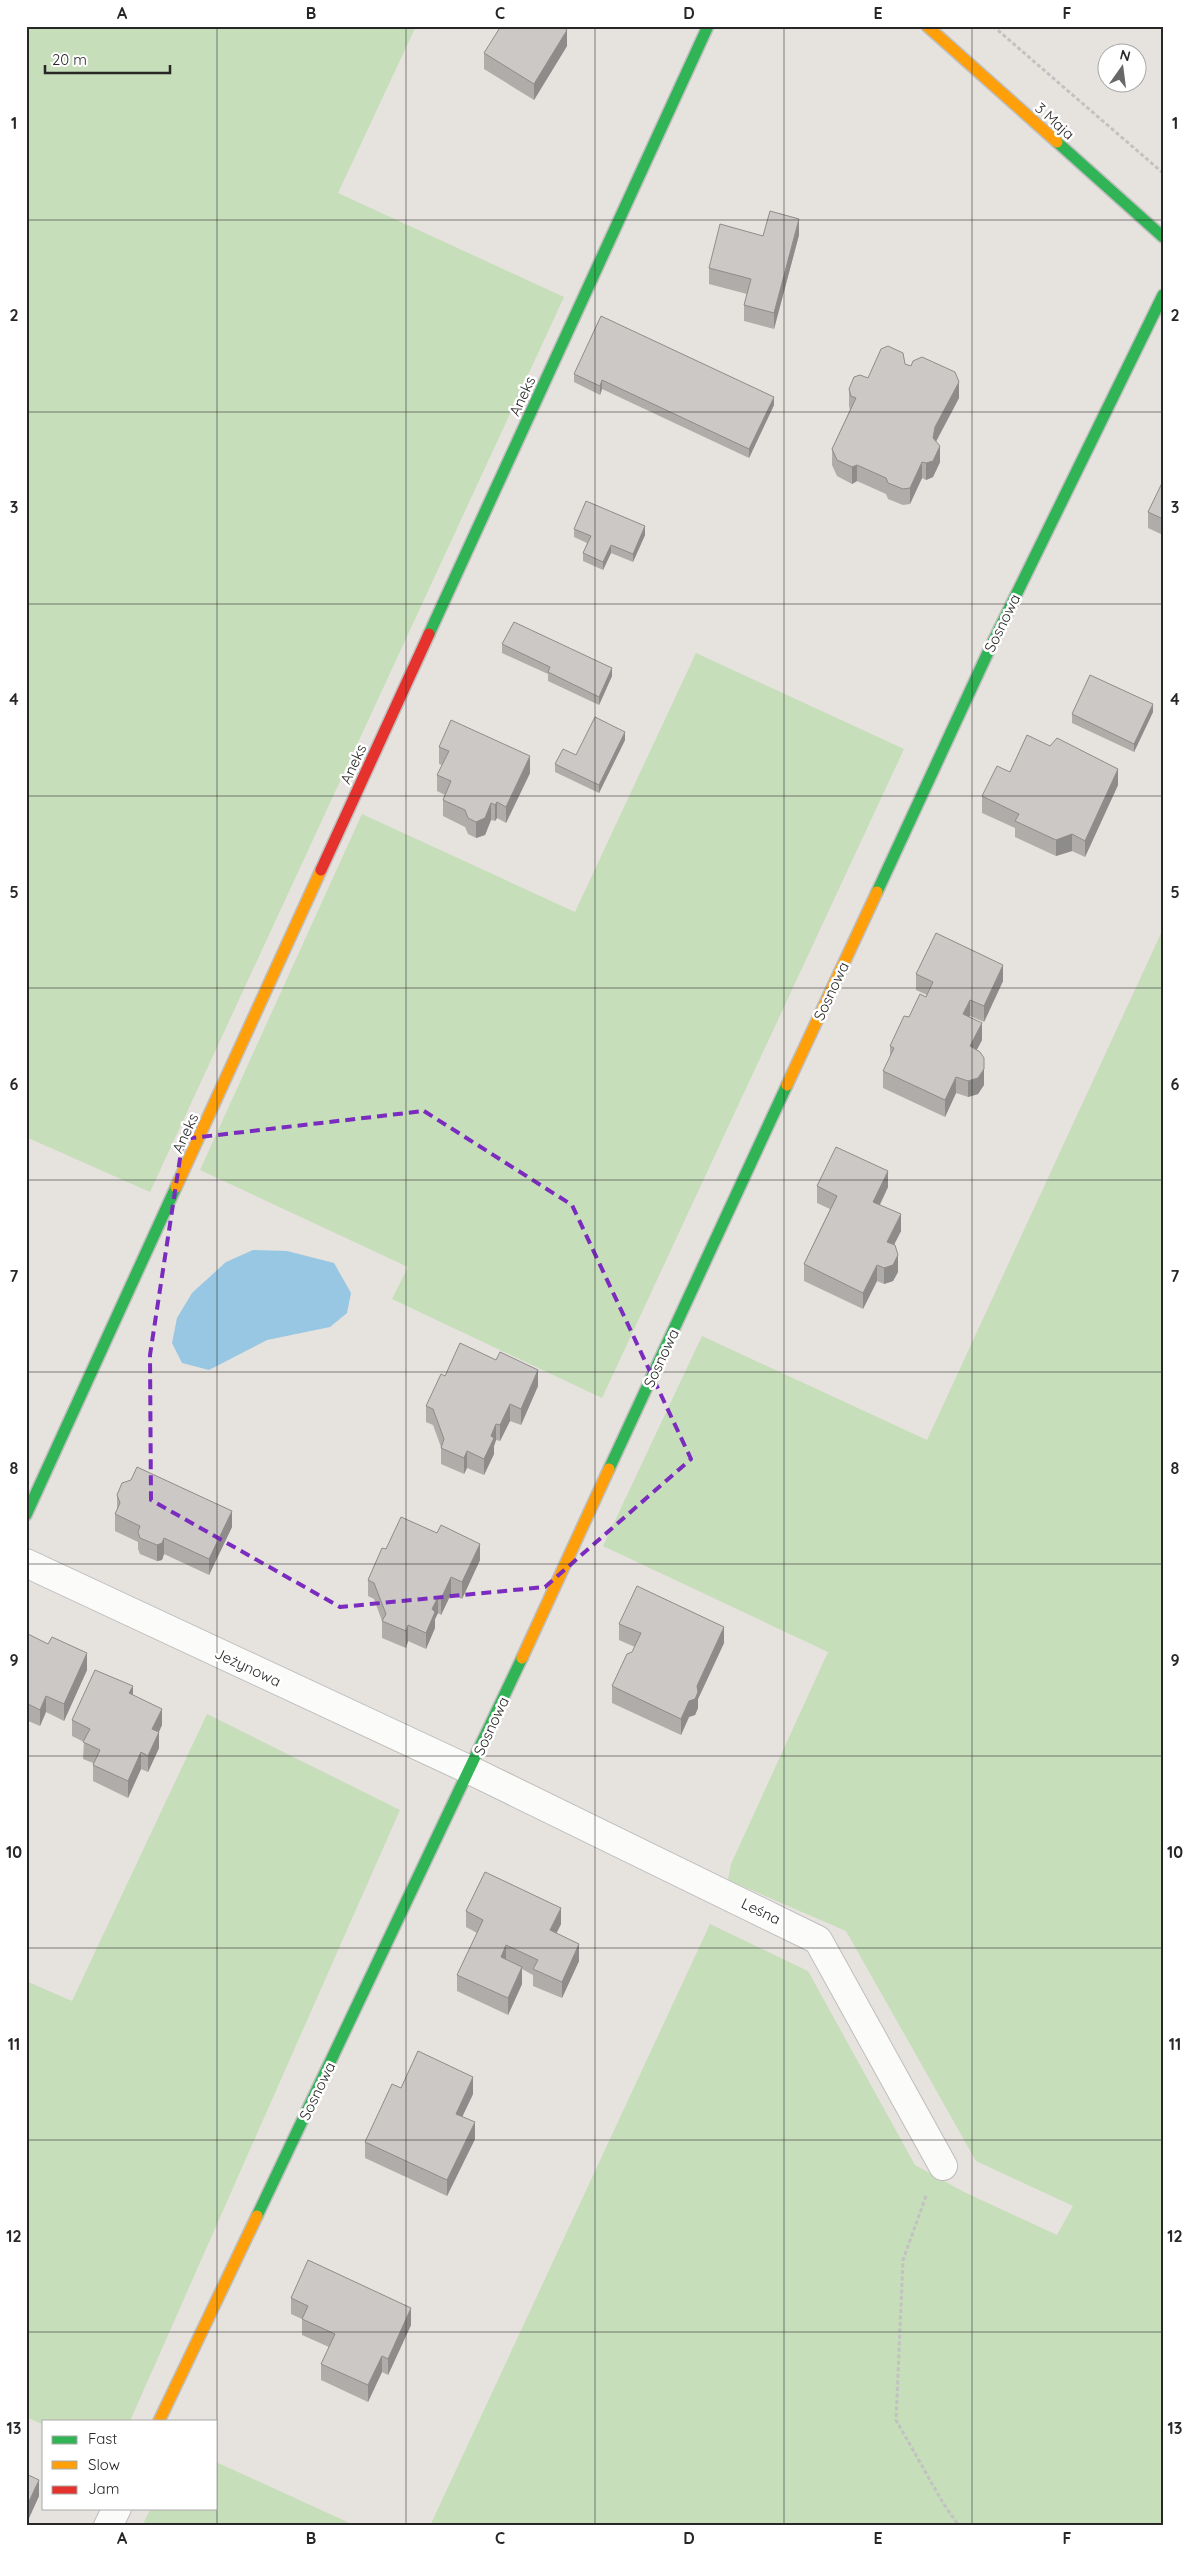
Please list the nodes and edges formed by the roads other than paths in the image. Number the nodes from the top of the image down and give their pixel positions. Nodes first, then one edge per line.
1 (708, 26) edge
2 (926, 26) edge
3 (1163, 237) edge
4 (1163, 295) edge
5 (26, 1515) edge
6 (26, 1563) edge
7 (470, 1770) junction
8 (943, 2166) road end
9 (159, 2420) edge
10 (116, 2510) edge
11 (108, 2526) edge

1 - 5 street, Aneks
2 - 3 street, 3 Maja
4 - 7 street, Sosnowa
6 - 7 street, Jeżynowa
7 - 8 street, Leśna
7 - 9 street, Sosnowa
10 - 11 street

